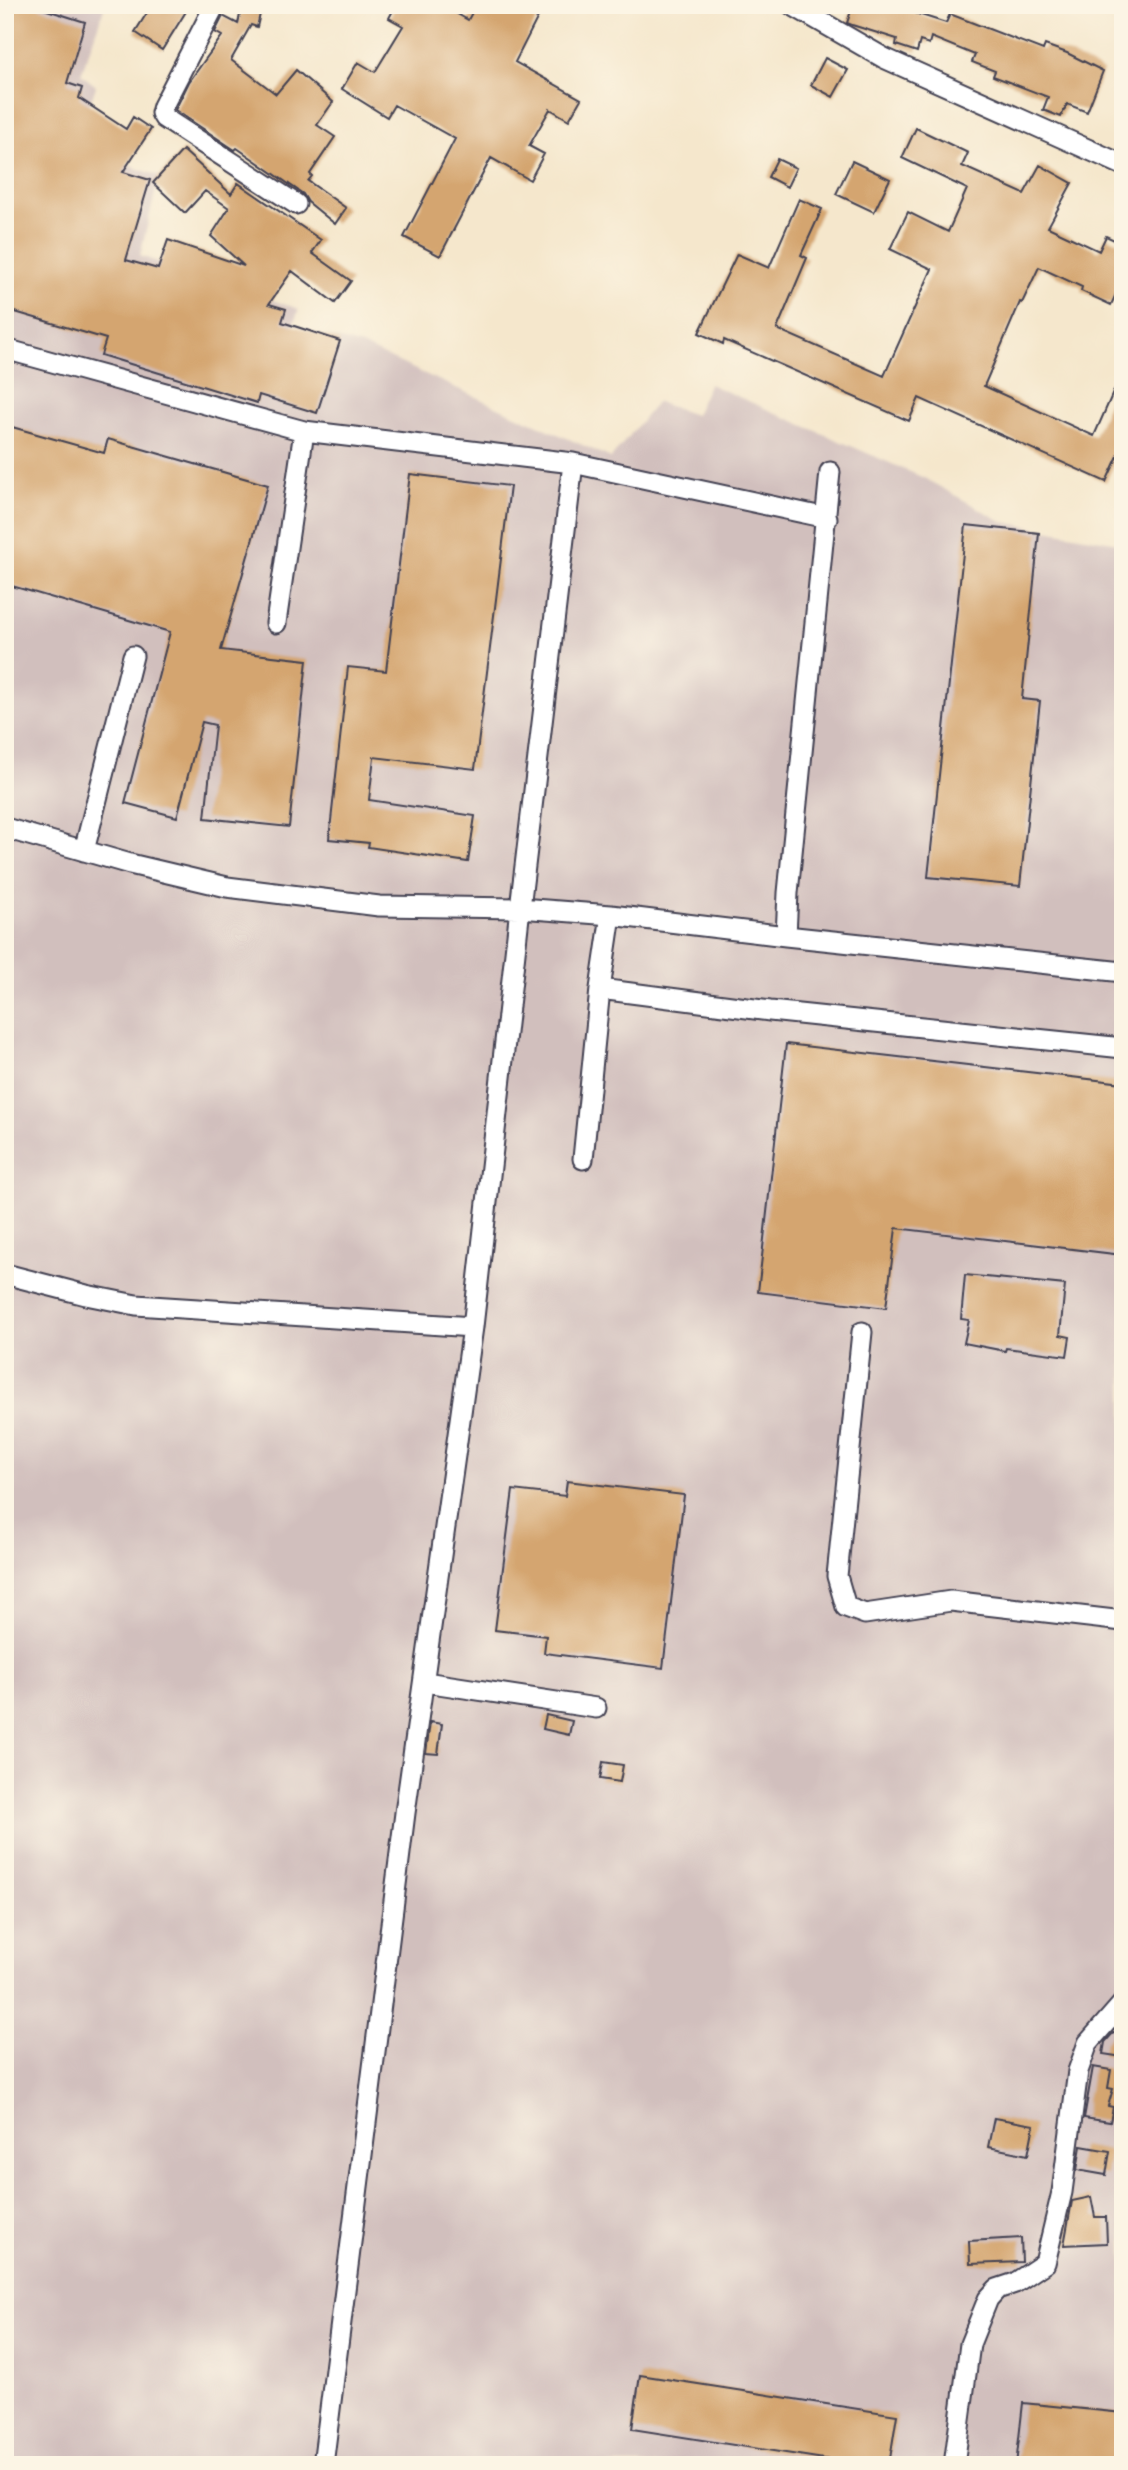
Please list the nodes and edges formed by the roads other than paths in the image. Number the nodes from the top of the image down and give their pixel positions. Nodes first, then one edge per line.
1 (215, 5) edge
2 (804, 8) edge
3 (1123, 165) edge
4 (296, 204) dead end
5 (5, 349) edge
6 (304, 431) junction
7 (573, 463) junction
8 (830, 472) dead end
9 (827, 518) junction
10 (276, 623) dead end
11 (133, 656) dead end
12 (5, 828) edge
13 (84, 851) junction
14 (520, 908) junction
15 (611, 915) junction
16 (786, 936) junction
17 (1123, 972) edge
18 (600, 989) junction
19 (1123, 1048) edge
20 (583, 1159) dead end
21 (5, 1274) edge
22 (473, 1327) junction
23 (862, 1332) dead end
24 (1123, 1621) edge
25 (425, 1682) junction
26 (596, 1708) dead end
27 (1123, 2003) edge
28 (323, 2465) edge
29 (954, 2465) edge

1 - 4 street
2 - 3 street
5 - 6 street
6 - 7 street
6 - 10 street
7 - 9 street
7 - 14 street
8 - 9 street
9 - 16 street
11 - 13 street
12 - 13 street
13 - 14 street
14 - 15 street
14 - 22 street
15 - 16 street
15 - 18 street
16 - 17 street
18 - 19 street
18 - 20 street
21 - 22 street
22 - 25 street
23 - 24 street
25 - 26 street
25 - 28 street
27 - 29 street

